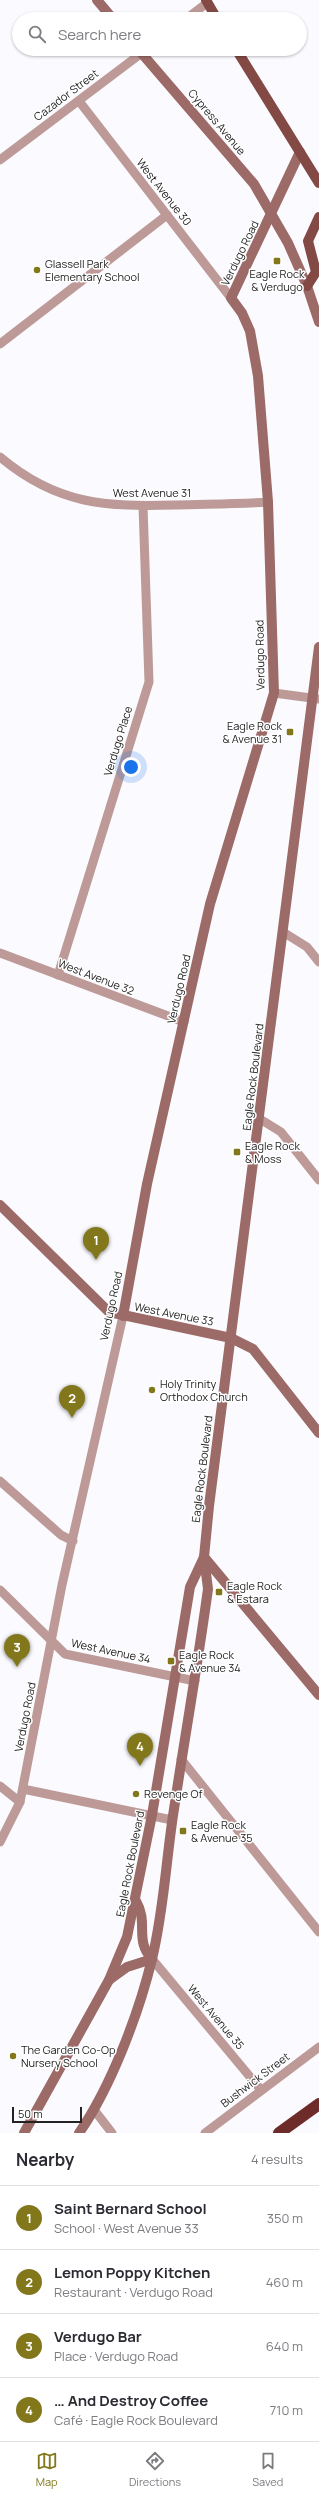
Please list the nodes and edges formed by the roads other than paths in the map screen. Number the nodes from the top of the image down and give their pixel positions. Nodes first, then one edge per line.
1 (97, 0) edge
2 (207, 1) edge
3 (107, 12) edge
4 (194, 12) edge
5 (214, 12) edge
6 (134, 56) edge
7 (147, 56) edge
8 (240, 56) edge
9 (78, 101) junction
10 (300, 152) junction
11 (0, 160) edge
12 (319, 183) edge
13 (272, 214) junction
14 (167, 215) junction
15 (317, 223) edge
16 (307, 286) junction
17 (231, 298) junction
18 (319, 322) edge
19 (0, 344) edge
20 (0, 457) edge
21 (268, 502) junction
22 (143, 506) junction
23 (319, 647) edge
24 (274, 693) junction
25 (316, 698) edge
26 (284, 932) junction
27 (0, 953) edge
28 (319, 962) edge
29 (58, 975) junction
30 (184, 1022) junction
31 (260, 1119) junction
32 (319, 1180) edge
33 (0, 1205) edge
34 (122, 1316) junction
35 (231, 1338) junction
36 (319, 1433) edge
37 (0, 1481) edge
38 (73, 1541) junction
39 (204, 1557) junction
40 (0, 1590) edge
41 (52, 1641) junction
42 (176, 1676) junction
43 (195, 1681) junction
44 (319, 1695) edge
45 (181, 1759) junction
46 (0, 1786) edge
47 (23, 1789) junction
48 (20, 1802) junction
49 (152, 1815) junction
50 (172, 1820) junction
51 (0, 1842) edge
52 (136, 1901) junction
53 (319, 1932) edge
54 (152, 1958) junction
55 (109, 1980) junction
56 (319, 2047) edge
57 (261, 2090) junction
58 (319, 2104) edge
59 (95, 2111) junction
60 (24, 2133) edge
61 (79, 2133) edge
62 (112, 2133) edge
63 (205, 2133) edge
64 (279, 2133) edge

1 - 3 main road
2 - 4 street
2 - 5 main road
6 - 9 street, Cazador Street
7 - 13 main road, Cypress Avenue
8 - 10 main road
9 - 11 street, Cazador Street
9 - 14 street, West Avenue 30
10 - 12 main road
10 - 13 main road, Verdugo Road
13 - 16 main road
13 - 17 main road, Verdugo Road
14 - 17 street, West Avenue 30
14 - 19 street
15 - 16 main road
16 - 18 main road
17 - 21 main road, Verdugo Road
20 - 22 street, West Avenue 31
21 - 22 street, West Avenue 31
21 - 24 main road, Verdugo Road
22 - 29 street, Verdugo Place
23 - 25 main road, Eagle Rock Boulevard
24 - 25 street
24 - 30 main road, Verdugo Road
25 - 26 main road, Eagle Rock Boulevard
26 - 28 street
26 - 31 main road, Eagle Rock Boulevard
27 - 29 street, West Avenue 32
29 - 30 street, West Avenue 32
30 - 34 main road, Verdugo Road
31 - 32 street
31 - 35 main road, Eagle Rock Boulevard
33 - 34 main road, West Avenue 33
34 - 35 main road, West Avenue 33
34 - 38 street, Verdugo Road
35 - 36 main road, West Avenue 33
35 - 39 main road, Eagle Rock Boulevard
37 - 38 street
38 - 41 street, Verdugo Road
39 - 42 main road, Eagle Rock Boulevard
39 - 43 main road, Eagle Rock Boulevard
39 - 44 main road
40 - 41 street, West Avenue 34
41 - 42 street, West Avenue 34
41 - 47 street, Verdugo Road
42 - 43 street, West Avenue 34
42 - 49 main road, Eagle Rock Boulevard
43 - 45 main road, Eagle Rock Boulevard
45 - 50 main road, Eagle Rock Boulevard
45 - 53 street
46 - 48 street
47 - 48 street, Verdugo Road
47 - 49 street
48 - 51 street, Verdugo Road
49 - 50 street
49 - 52 main road, Eagle Rock Boulevard
50 - 54 main road, Eagle Rock Boulevard
52 - 54 main road
52 - 55 main road, Eagle Rock Boulevard
54 - 55 main road
54 - 57 street, West Avenue 35
54 - 59 main road, Eagle Rock Boulevard
55 - 60 main road, Eagle Rock Boulevard
56 - 57 street, Bushwick Street
57 - 63 street, Bushwick Street
58 - 64 highway
59 - 61 main road, Eagle Rock Boulevard
59 - 62 street

